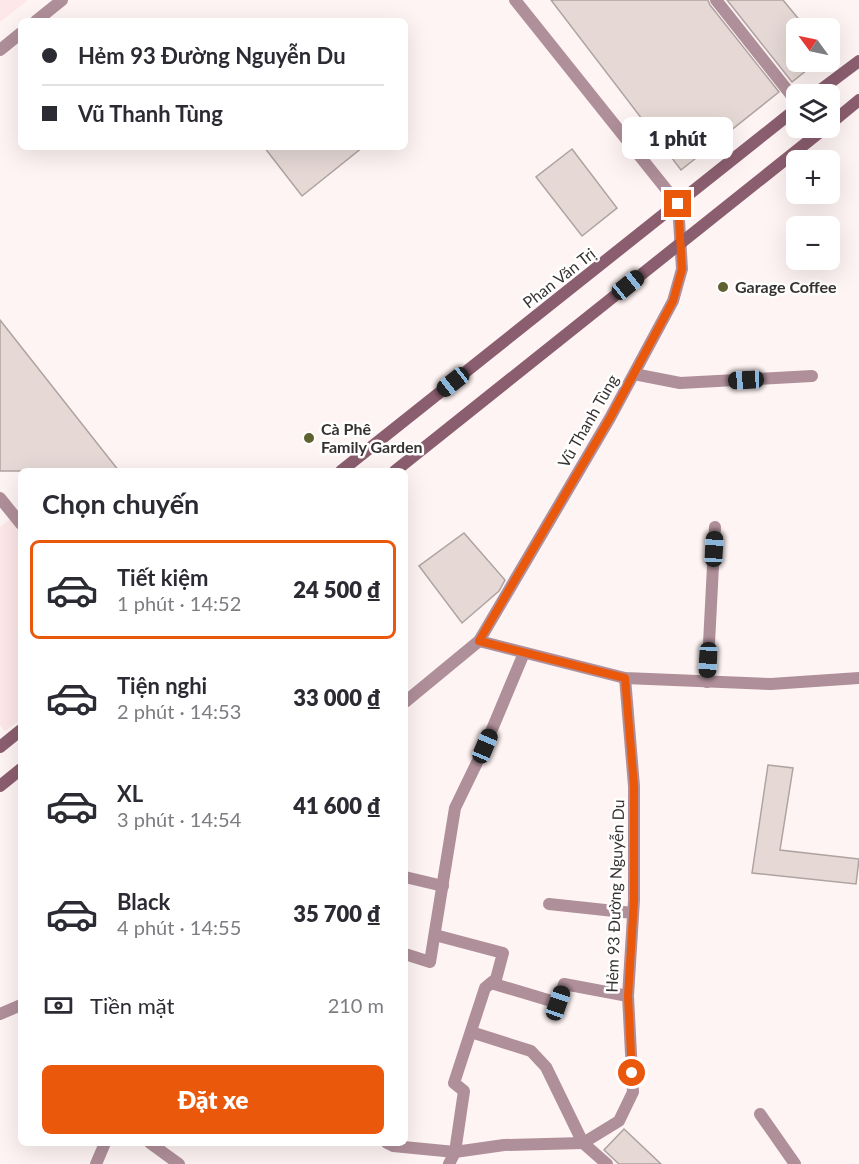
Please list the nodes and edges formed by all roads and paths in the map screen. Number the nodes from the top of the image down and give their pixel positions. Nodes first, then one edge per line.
1 (62, 0) edge
2 (515, 0) edge
3 (716, 0) edge
4 (40, 18) edge
5 (18, 35) edge
6 (0, 50) edge
7 (859, 61) edge
8 (828, 84) edge
9 (786, 88) edge
10 (859, 100) edge
11 (840, 116) edge
12 (786, 117) edge
13 (812, 138) edge
14 (678, 204) junction
15 (682, 242) junction
16 (634, 374) junction
17 (812, 376) dead end
18 (345, 468) edge
19 (399, 468) edge
20 (0, 498) edge
21 (18, 520) edge
22 (715, 527) dead end
23 (479, 641) junction
24 (524, 652) junction
25 (625, 678) junction
26 (859, 678) edge
27 (707, 682) junction
28 (408, 700) edge
29 (18, 732) edge
30 (0, 747) edge
31 (18, 771) edge
32 (0, 786) edge
33 (408, 878) edge
34 (443, 886) junction
35 (549, 904) dead end
36 (633, 914) junction
37 (435, 935) junction
38 (408, 955) edge
39 (491, 983) junction
40 (628, 996) junction
41 (18, 1006) edge
42 (0, 1014) edge
43 (471, 1032) junction
44 (760, 1114) dead end
45 (583, 1143) junction
46 (104, 1146) edge
47 (154, 1146) edge
48 (393, 1146) edge
49 (455, 1152) junction
50 (96, 1164) edge
51 (178, 1164) edge
52 (449, 1164) edge
53 (607, 1164) edge
54 (795, 1164) edge

1 - 4 street
2 - 14 street
3 - 9 street
5 - 6 street
7 - 8 main road
10 - 11 main road
12 - 14 main road, Phan Văn Trị
13 - 15 main road
14 - 15 street, Vũ Thanh Tùng
14 - 18 main road, Phan Văn Trị
15 - 16 street, Vũ Thanh Tùng
15 - 19 main road
16 - 17 street
16 - 23 street, Vũ Thanh Tùng
20 - 21 street
22 - 27 street
23 - 24 street
23 - 28 street
24 - 25 street
24 - 34 street
25 - 27 street
25 - 36 street, Hẻm 93 Đường Nguyễn Du
26 - 27 street
29 - 30 main road
31 - 32 main road
33 - 34 street
34 - 37 street
35 - 36 street
36 - 40 street, Hẻm 93 Đường Nguyễn Du
37 - 38 street
37 - 39 street
39 - 40 street
39 - 43 street
40 - 45 street, Hẻm 93 Đường Nguyễn Du
41 - 42 street
43 - 45 street
43 - 49 street
44 - 54 street
45 - 49 street, Hẻm 93 Đường Nguyễn Du
45 - 53 street
46 - 50 street
47 - 51 street
48 - 49 street, Hẻm 93 Đường Nguyễn Du
49 - 52 street

